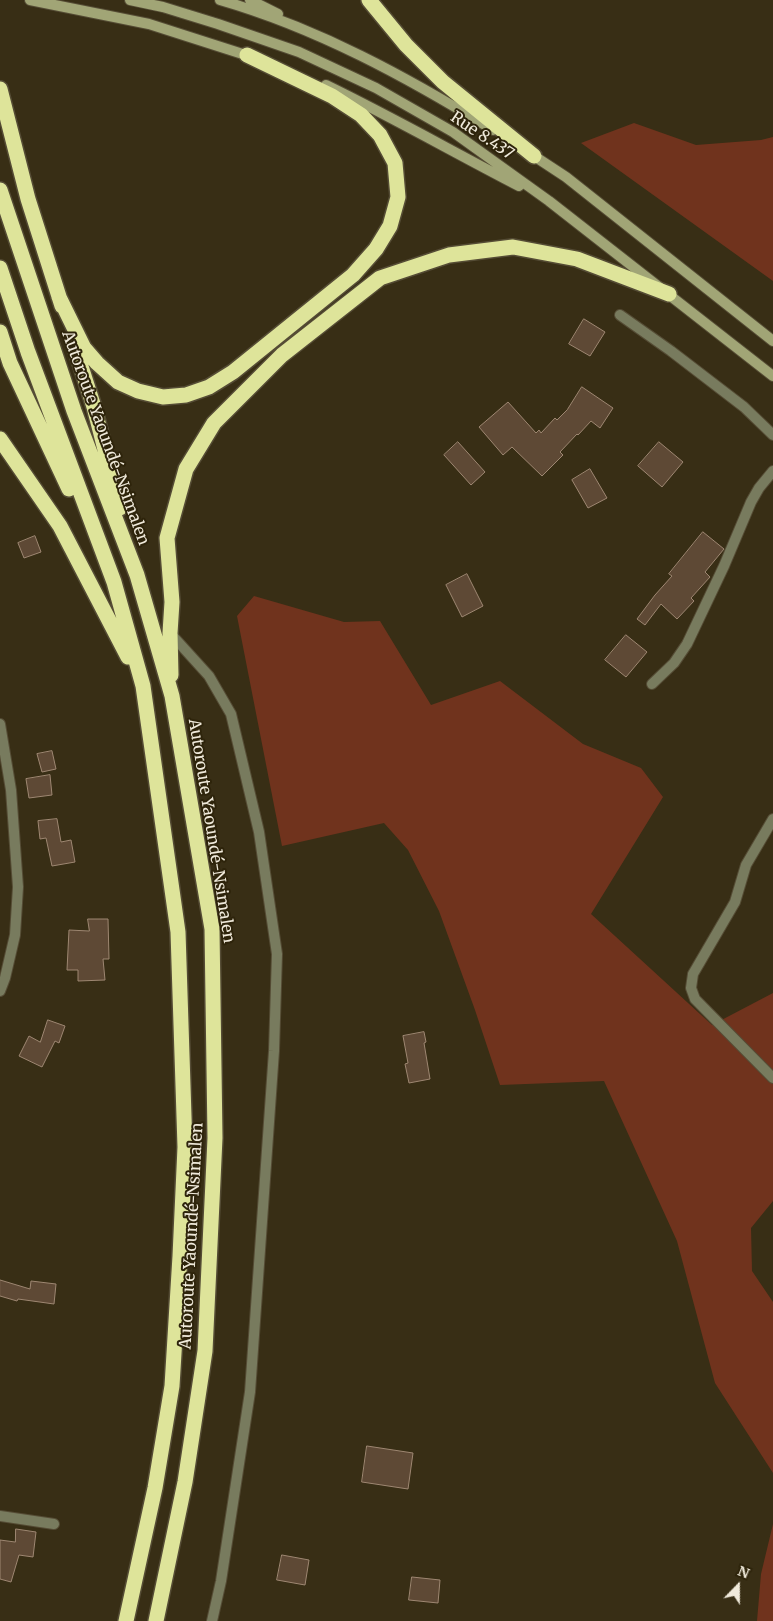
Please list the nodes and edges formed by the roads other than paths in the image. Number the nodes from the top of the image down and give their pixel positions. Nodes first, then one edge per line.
1 (30, 0) edge
2 (130, 0) edge
3 (220, 0) edge
4 (250, 0) edge
5 (369, 0) edge
6 (314, 33) junction
7 (247, 55) junction
8 (0, 89) edge
9 (534, 156) junction
10 (0, 190) edge
11 (549, 201) junction
12 (0, 268) edge
13 (669, 294) junction
14 (59, 297) junction
15 (620, 315) dead end
16 (0, 332) edge
17 (773, 341) edge
18 (773, 376) edge
19 (773, 435) edge
20 (0, 439) edge
21 (773, 471) edge
22 (137, 575) junction
23 (114, 582) junction
24 (170, 633) junction
25 (652, 684) dead end
26 (144, 686) junction
27 (172, 696) junction
28 (0, 724) edge
29 (773, 819) edge
30 (0, 991) edge
31 (773, 1078) edge
32 (0, 1516) edge
33 (54, 1524) dead end
34 (126, 1621) edge
35 (156, 1621) edge
36 (212, 1621) edge

1 - 7 main road
2 - 11 main road, Rue 8.437
3 - 6 main road, Rue 8.437
4 - 6 main road
5 - 9 highway
6 - 9 main road, Rue 8.437
7 - 11 main road
7 - 14 highway
8 - 14 highway
9 - 17 main road, Rue 8.437
10 - 22 highway, Autoroute Yaoundé-Nsimalen
11 - 13 main road, Rue 8.437
12 - 23 highway, Autoroute Yaoundé-Nsimalen
13 - 18 main road, Rue 8.437
13 - 24 highway
14 - 22 highway
15 - 19 street
16 - 23 highway
20 - 26 highway
21 - 25 street
22 - 27 highway, Autoroute Yaoundé-Nsimalen
23 - 26 highway, Autoroute Yaoundé-Nsimalen
24 - 27 highway
24 - 36 street
26 - 34 highway, Autoroute Yaoundé-Nsimalen
27 - 35 highway, Autoroute Yaoundé-Nsimalen
28 - 30 street
29 - 31 street
32 - 33 street

